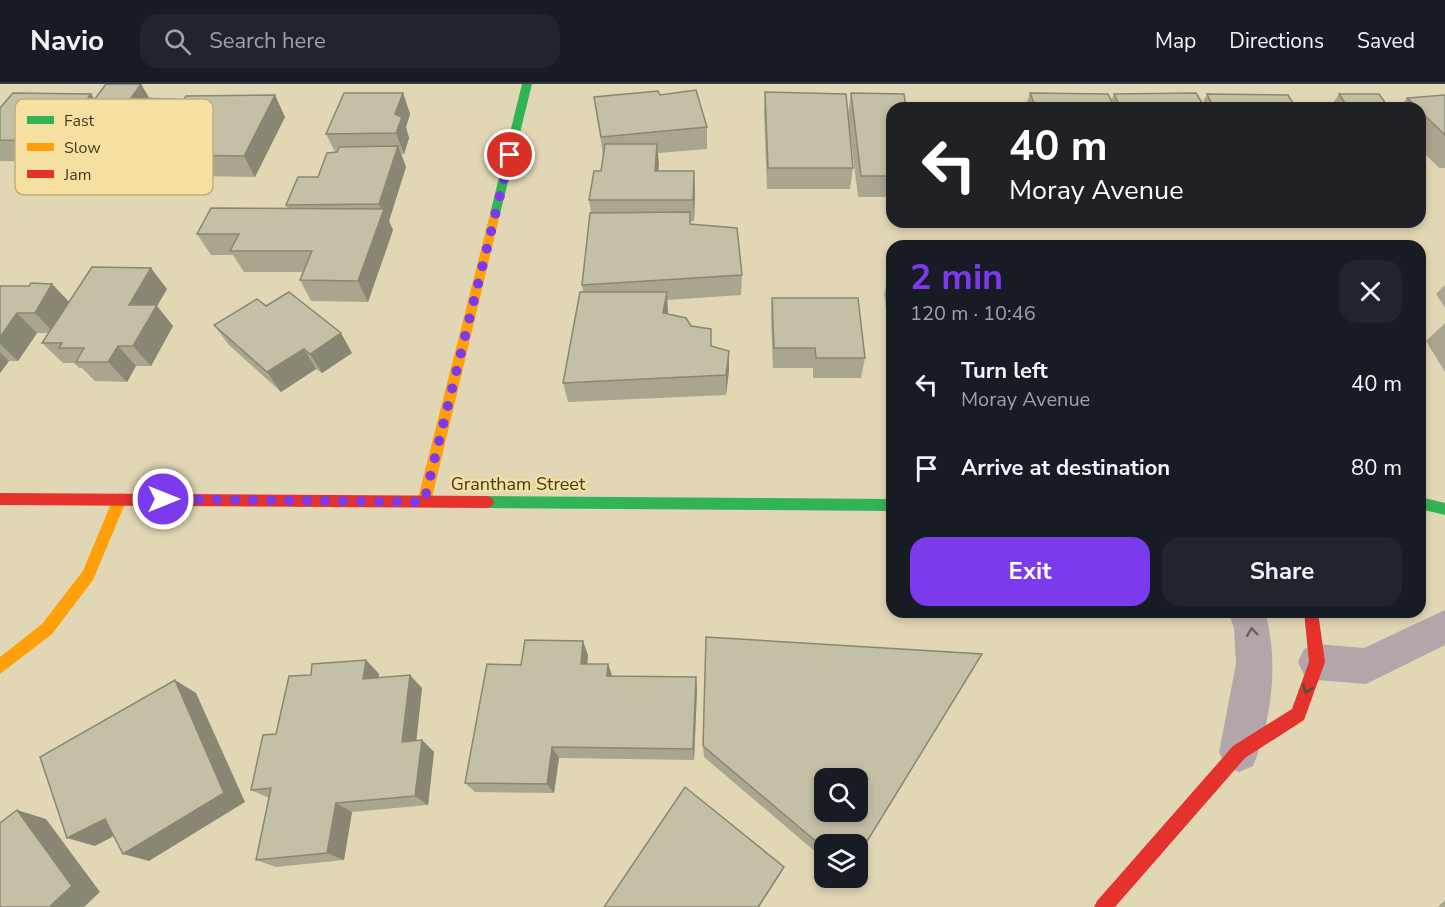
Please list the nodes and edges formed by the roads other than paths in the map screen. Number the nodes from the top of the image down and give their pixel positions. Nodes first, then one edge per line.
1 (527, 84) edge
2 (0, 499) edge
3 (120, 499) junction
4 (424, 502) junction
5 (1426, 505) edge
6 (886, 506) edge
7 (1443, 509) edge
8 (1426, 516) edge
9 (1249, 618) edge
10 (1312, 618) edge
11 (1445, 627) edge
12 (1317, 662) junction
13 (0, 667) edge
14 (1239, 752) junction
15 (1103, 907) edge

1 - 4 street
2 - 3 street, Grantham Street
3 - 4 street, Grantham Street
3 - 13 street
4 - 6 street, Grantham Street
5 - 7 street
7 - 8 street
14 -> 9 street
10 - 12 street
11 - 12 street
12 -> 14 street
14 - 15 street

